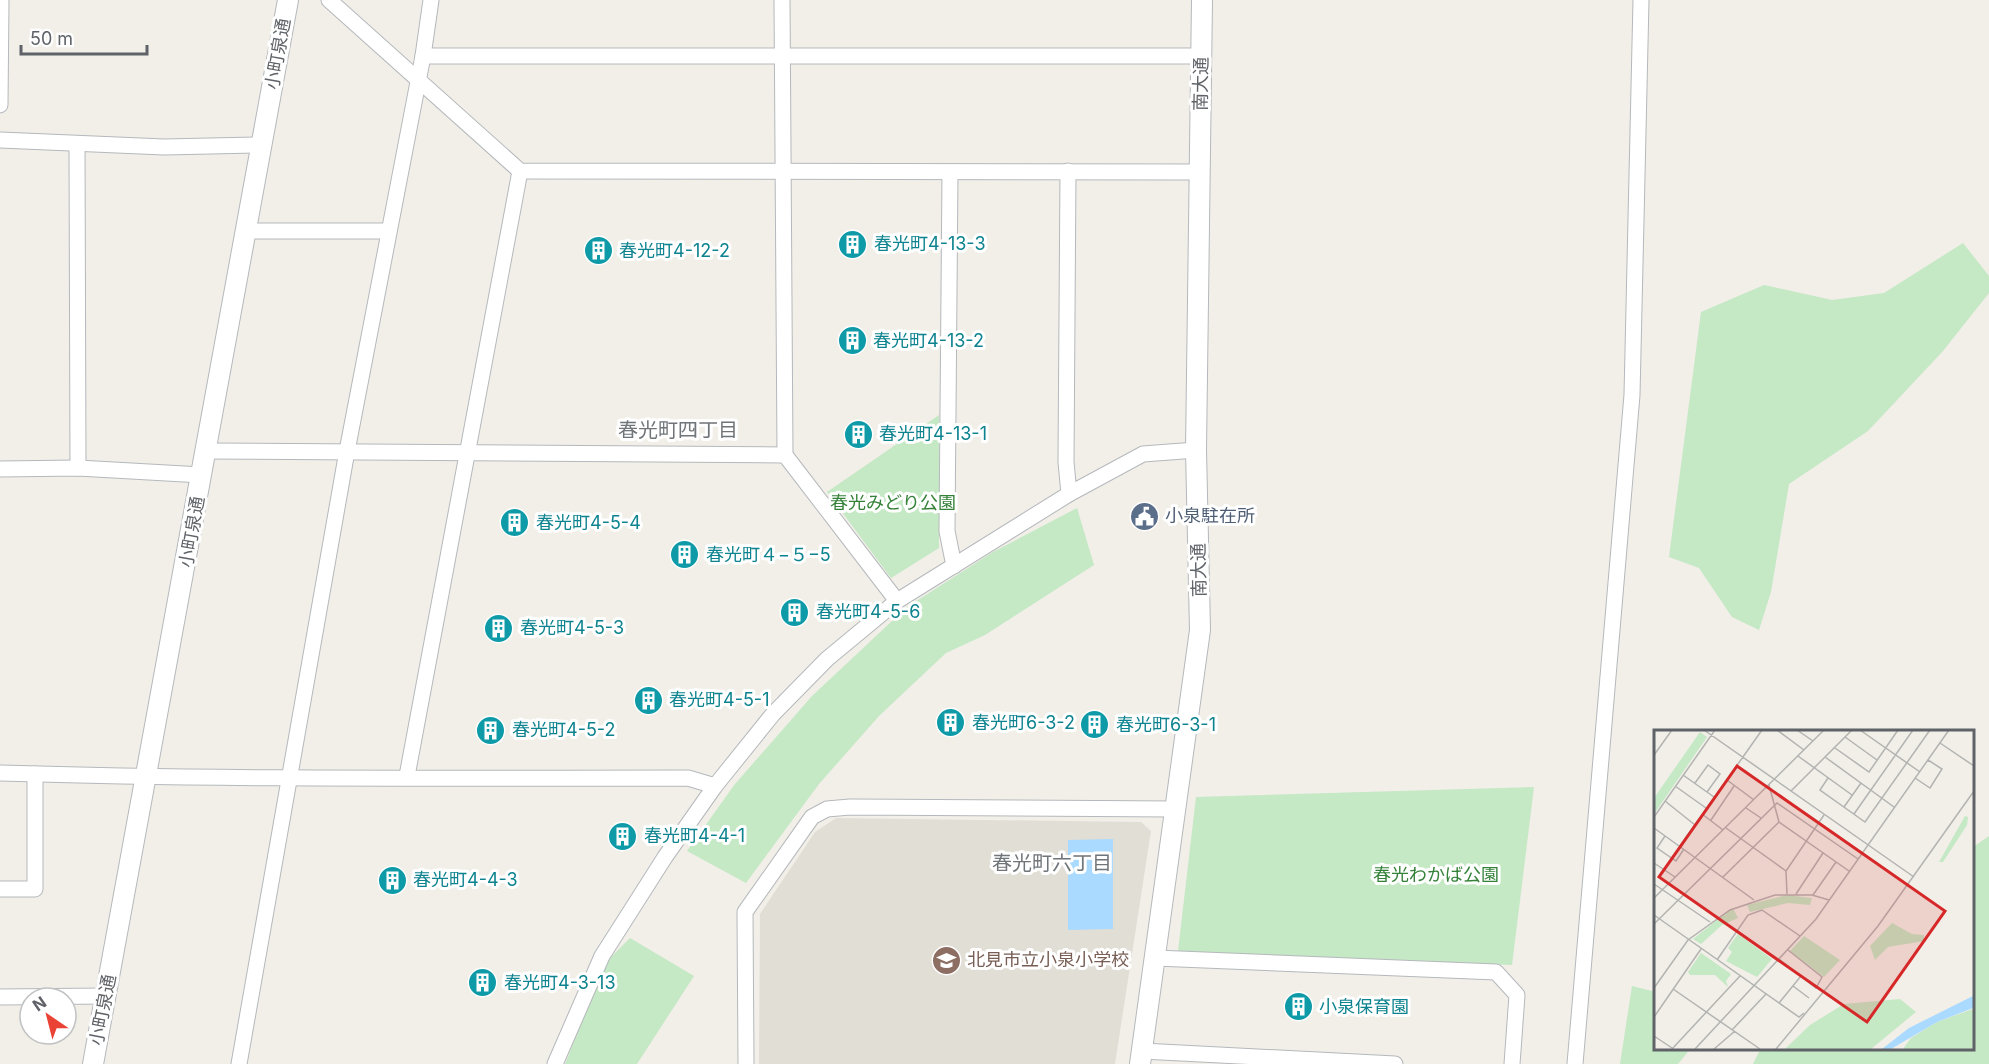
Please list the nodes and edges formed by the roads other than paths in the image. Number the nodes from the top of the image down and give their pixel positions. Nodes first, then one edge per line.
1 (1, 0) edge
2 (288, 0) edge
3 (329, 0) edge
4 (431, 0) edge
5 (782, 0) edge
6 (1202, 0) edge
7 (1641, 0) edge
8 (423, 56) junction
9 (1201, 56) junction
10 (781, 57) junction
11 (417, 78) junction
12 (0, 105) edge
13 (0, 140) edge
14 (77, 144) junction
15 (261, 145) junction
16 (520, 171) junction
17 (1068, 171) junction
18 (782, 172) junction
19 (1200, 172) junction
20 (950, 173) junction
21 (246, 231) junction
22 (389, 231) junction
23 (1196, 450) junction
24 (206, 451) junction
25 (347, 452) junction
26 (469, 453) junction
27 (785, 456) junction
28 (78, 468) junction
29 (0, 469) edge
30 (202, 475) junction
31 (1069, 494) junction
32 (954, 566) junction
33 (897, 600) junction
34 (0, 773) edge
35 (35, 774) junction
36 (148, 775) junction
37 (407, 776) junction
38 (292, 779) junction
39 (715, 786) junction
40 (1175, 809) junction
41 (0, 889) edge
42 (1155, 958) junction
43 (106, 996) junction
44 (0, 997) edge
45 (1141, 1058) edge
46 (1358, 1063) edge
47 (93, 1064) edge
48 (239, 1064) edge
49 (555, 1064) edge
50 (746, 1064) edge
51 (1395, 1064) edge
52 (1512, 1064) edge
53 (1575, 1064) edge

1 - 12 street
2 - 15 street, 小町泉通
3 - 11 street
4 - 8 street
5 - 10 street
6 - 9 street, 南大通
7 - 53 street
8 - 10 street
8 - 11 street
9 - 10 street
9 - 19 street, 南大通
10 - 18 street
11 - 16 street
11 - 22 street
13 - 14 street
14 - 15 street
14 - 28 street
15 - 21 street, 小町泉通
16 - 18 street
16 - 26 street
17 - 19 street
17 - 20 street
17 - 31 street
18 - 20 street
18 - 27 street
19 - 23 street, 南大通
20 - 32 street
21 - 22 street
21 - 24 street, 小町泉通
22 - 25 street
23 - 31 street
23 - 40 street, 南大通
24 - 25 street
24 - 30 street, 小町泉通
25 - 26 street
25 - 38 street
26 - 27 street
26 - 37 street
27 - 33 street
28 - 29 street
28 - 30 street
30 - 36 street, 小町泉通
31 - 32 street
32 - 33 street
33 - 39 street
34 - 35 street
35 - 36 street
35 - 41 street
36 - 38 street
36 - 43 street, 小町泉通
37 - 38 street
37 - 39 street
38 - 48 street
39 - 49 street
40 - 42 street, 南大通
40 - 50 street
42 - 45 street, 南大通
42 - 52 street
43 - 44 street
43 - 47 street, 小町泉通
45 - 46 street
46 - 51 street

